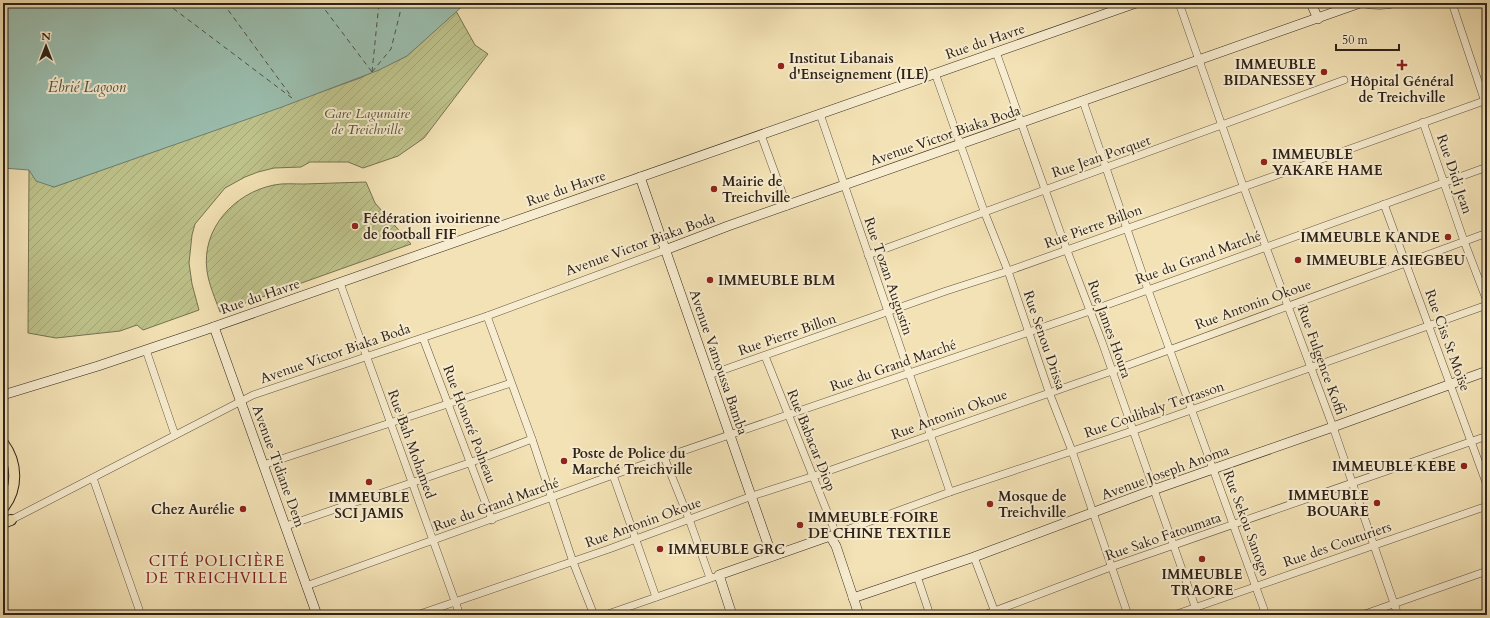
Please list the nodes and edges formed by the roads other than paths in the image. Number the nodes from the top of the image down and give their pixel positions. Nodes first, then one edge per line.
1 (1136, 3) edge
2 (1179, 3) edge
3 (1311, 3) edge
4 (1360, 3) edge
5 (1397, 3) edge
6 (1452, 3) edge
7 (1318, 19) junction
8 (996, 52) junction
9 (1200, 60) junction
10 (935, 74) junction
11 (1344, 80) dead end
12 (1484, 100) junction
13 (1083, 101) junction
14 (1487, 108) edge
15 (820, 114) junction
16 (1423, 122) junction
17 (1021, 123) junction
18 (1222, 126) junction
19 (761, 135) junction
20 (960, 144) junction
21 (1487, 166) edge
22 (1106, 168) junction
23 (640, 177) junction
24 (1444, 182) junction
25 (844, 186) junction
26 (1244, 186) junction
27 (1045, 189) junction
28 (1384, 204) junction
29 (787, 206) junction
30 (984, 211) junction
31 (1127, 227) junction
32 (1487, 233) edge
33 (1464, 241) junction
34 (1266, 247) junction
35 (666, 250) junction
36 (1066, 250) junction
37 (868, 255) junction
38 (1405, 263) junction
39 (1008, 271) junction
40 (340, 282) junction
41 (1148, 290) junction
42 (1487, 301) edge
43 (1289, 306) junction
44 (1487, 306) edge
45 (1090, 311) junction
46 (888, 313) junction
47 (487, 316) junction
48 (1429, 326) junction
49 (214, 327) junction
50 (1029, 331) junction
51 (423, 338) junction
52 (1170, 349) junction
53 (146, 350) junction
54 (765, 356) junction
55 (366, 357) junction
56 (1310, 367) junction
57 (1112, 371) junction
58 (1487, 371) edge
59 (910, 374) junction
60 (709, 375) junction
61 (511, 382) junction
62 (1450, 384) junction
63 (1049, 392) junction
64 (3, 395) edge
65 (240, 401) junction
66 (448, 404) junction
67 (1192, 410) junction
68 (788, 415) junction
69 (390, 424) junction
70 (1333, 427) junction
71 (1132, 431) junction
72 (730, 434) junction
73 (931, 434) junction
74 (175, 435) junction
75 (1487, 436) edge
76 (532, 439) junction
77 (1472, 441) junction
78 (3, 443) edge
79 (1072, 451) junction
80 (664, 457) junction
81 (469, 463) junction
82 (263, 465) junction
83 (1213, 469) junction
84 (613, 475) junction
85 (814, 476) junction
86 (92, 478) junction
87 (411, 482) junction
88 (1351, 484) junction
89 (1487, 486) edge
90 (1153, 490) junction
91 (950, 492) junction
92 (752, 496) junction
93 (552, 498) junction
94 (1487, 506) edge
95 (3, 508) edge
96 (1094, 513) junction
97 (690, 519) junction
98 (492, 520) junction
99 (7, 521) edge
100 (286, 526) junction
101 (1234, 526) junction
102 (833, 535) junction
103 (635, 540) junction
104 (434, 541) junction
105 (1373, 545) junction
106 (1173, 546) junction
107 (772, 556) junction
108 (974, 557) junction
109 (573, 562) junction
110 (1111, 567) junction
111 (1487, 572) edge
112 (715, 576) junction
113 (917, 576) junction
114 (306, 586) junction
115 (1256, 586) junction
116 (656, 597) junction
117 (853, 598) junction
118 (455, 602) junction
119 (1394, 604) junction
120 (1195, 607) junction
121 (995, 613) edge
122 (141, 615) edge
123 (317, 615) edge
124 (417, 615) edge
125 (460, 615) edge
126 (594, 615) edge
127 (605, 615) edge
128 (732, 615) edge
129 (859, 615) edge
130 (930, 615) edge
131 (984, 615) edge
132 (1128, 615) edge
133 (1174, 615) edge
134 (1198, 615) edge
135 (1266, 615) edge
136 (1362, 615) edge
137 (1398, 615) edge

1 - 8 street, Rue du Havre
2 - 9 street, Rue Fulgence Koffi
3 - 7 street
4 - 5 street
4 - 7 street, Avenue Victor Biaka Boda
6 - 12 street
7 - 9 street, Avenue Victor Biaka Boda
8 - 10 street, Rue du Havre
8 - 17 street, Rue James Houra
9 - 13 street, Avenue Victor Biaka Boda
9 - 18 street, Rue Fulgence Koffi
10 - 15 street, Rue du Havre
10 - 20 street, Rue Senou Drissa
11 - 18 street, Rue Jean Porquet
12 - 14 street
12 - 16 street, Rue Pierre Billon
13 - 17 street, Avenue Victor Biaka Boda
13 - 22 street, Rue Sekou Sanogo
15 - 19 street, Rue du Havre
15 - 25 street, Rue Tozan Augustin
16 - 24 street, Rue Didi Jean
16 - 26 street, Rue Pierre Billon
17 - 20 street, Avenue Victor Biaka Boda
17 - 27 street, Rue James Houra
18 - 22 street, Rue Jean Porquet
18 - 26 street, Rue Fulgence Koffi
19 - 23 street, Rue du Havre
19 - 29 street
20 - 25 street, Avenue Victor Biaka Boda
20 - 30 street, Rue Senou Drissa
21 - 24 street, Rue du Grand Marché
22 - 27 street, Rue Jean Porquet
22 - 31 street, Rue Sekou Sanogo
23 - 35 street, Avenue Vamoussa Bamba
23 - 40 street, Rue du Havre
24 - 28 street, Rue du Grand Marché
24 - 33 street, Rue Didi Jean
25 - 29 street, Avenue Victor Biaka Boda
25 - 37 street, Rue Tozan Augustin
26 - 31 street, Rue Pierre Billon
26 - 34 street, Rue Fulgence Koffi
27 - 30 street, Rue Jean Porquet
27 - 36 street, Rue James Houra
28 - 34 street, Rue du Grand Marché
28 - 38 street, Rue Ciss St Moïse
29 - 35 street, Avenue Victor Biaka Boda
30 - 37 street, Rue Jean Porquet
30 - 39 street, Rue Senou Drissa
31 - 36 street, Rue Pierre Billon
31 - 41 street, Rue Sekou Sanogo
32 - 33 street, Rue Antonin Okoue
33 - 38 street, Rue Antonin Okoue
33 - 42 street, Rue Didi Jean
34 - 41 street, Rue du Grand Marché
34 - 43 street, Rue Fulgence Koffi
35 - 47 street, Avenue Victor Biaka Boda
35 - 60 street, Avenue Vamoussa Bamba
36 - 39 street, Rue Pierre Billon
36 - 45 street, Rue James Houra
37 - 46 street, Rue Tozan Augustin
38 - 43 street, Rue Antonin Okoue
38 - 48 street, Rue Ciss St Moïse
39 - 46 street, Rue Pierre Billon
39 - 50 street, Rue Senou Drissa
40 - 49 street, Rue du Havre
40 - 55 street, Rue Bah Mohamed
41 - 45 street, Rue du Grand Marché
41 - 52 street, Rue Sekou Sanogo
43 - 52 street, Rue Antonin Okoue
43 - 56 street, Rue Fulgence Koffi
44 - 48 street, Rue Coulibaly Terrasson
45 - 50 street, Rue du Grand Marché
45 - 57 street, Rue James Houra
46 - 54 street, Rue Pierre Billon
46 - 59 street, Rue Tozan Augustin
47 - 51 street, Avenue Victor Biaka Boda
47 - 61 street
48 - 56 street, Rue Coulibaly Terrasson
48 - 62 street, Rue Ciss St Moïse
49 - 53 street, Rue du Havre
49 - 65 street, Avenue Tidiane Dem
50 - 59 street, Rue du Grand Marché
50 - 63 street, Rue Senou Drissa
51 - 55 street, Avenue Victor Biaka Boda
51 - 66 street, Rue Honoré Polneau
52 - 57 street, Rue Antonin Okoue
52 - 67 street, Rue Sekou Sanogo
53 - 64 street, Rue du Havre
53 - 74 street
54 - 60 street, Rue Pierre Billon
54 - 68 street, Rue Babacar Diop
55 - 65 street, Avenue Victor Biaka Boda
55 - 69 street, Rue Bah Mohamed
56 - 67 street, Rue Coulibaly Terrasson
56 - 70 street, Rue Fulgence Koffi
57 - 63 street, Rue Antonin Okoue
57 - 71 street, Rue James Houra
58 - 62 street, Avenue Joseph Anoma
59 - 68 street, Rue du Grand Marché
59 - 73 street, Rue Tozan Augustin
60 - 72 street, Avenue Vamoussa Bamba
61 - 66 street
61 - 76 street
62 - 70 street, Avenue Joseph Anoma
62 - 77 street, Rue Ciss St Moïse
63 - 73 street, Rue Antonin Okoue
63 - 79 street, Rue Senou Drissa
65 - 74 street, Avenue Victor Biaka Boda
65 - 82 street, Avenue Tidiane Dem
66 - 69 street
66 - 81 street, Rue Honoré Polneau
67 - 71 street, Rue Coulibaly Terrasson
67 - 83 street, Rue Sekou Sanogo
68 - 72 street, Rue du Grand Marché
68 - 85 street, Rue Babacar Diop
69 - 82 street
69 - 87 street, Rue Bah Mohamed
70 - 83 street, Avenue Joseph Anoma
70 - 88 street, Rue Fulgence Koffi
71 - 79 street, Rue Coulibaly Terrasson
71 - 90 street, Rue James Houra
72 - 80 street, Rue du Grand Marché
72 - 92 street, Avenue Vamoussa Bamba
73 - 85 street, Rue Antonin Okoue
73 - 91 street, Rue Tozan Augustin
74 - 86 street, Avenue Victor Biaka Boda
75 - 77 street, Rue Sako Fatoumata
76 - 81 street
76 - 93 street
77 - 88 street, Rue Sako Fatoumata
77 - 89 street, Rue Ciss St Moïse
78 - 95 main road
79 - 91 street, Rue Coulibaly Terrasson
79 - 96 street, Rue Senou Drissa
80 - 84 street, Rue du Grand Marché
80 - 97 street
81 - 87 street
81 - 98 street, Rue Honoré Polneau
82 - 100 street, Avenue Tidiane Dem
83 - 90 street, Avenue Joseph Anoma
83 - 101 street, Rue Sekou Sanogo
84 - 93 street, Rue du Grand Marché
84 - 103 street
85 - 92 street, Rue Antonin Okoue
85 - 102 street, Rue Babacar Diop
86 - 99 street, Avenue Victor Biaka Boda
86 - 122 street
87 - 100 street
87 - 104 street, Rue Bah Mohamed
88 - 101 street, Rue Sako Fatoumata
88 - 105 street, Rue Fulgence Koffi
90 - 96 street, Avenue Joseph Anoma
90 - 106 street, Rue James Houra
91 - 102 street, Rue Coulibaly Terrasson
92 - 97 street, Rue Antonin Okoue
92 - 107 street, Avenue Vamoussa Bamba
93 - 98 street, Rue du Grand Marché
93 - 109 street
94 - 105 street, Rue des Couturiers
96 - 108 street, Avenue Joseph Anoma
96 - 110 street, Rue Senou Drissa
97 - 103 street, Rue Antonin Okoue
97 - 112 street
98 - 104 street, Rue du Grand Marché
100 - 114 street, Avenue Tidiane Dem
101 - 106 street, Rue Sako Fatoumata
101 - 115 street, Rue Sekou Sanogo
102 - 107 street
102 - 117 street
103 - 109 street, Rue Antonin Okoue
103 - 116 street
104 - 114 street, Rue du Grand Marché
104 - 118 street, Rue Bah Mohamed
105 - 115 street, Rue des Couturiers
105 - 119 street, Rue Fulgence Koffi
106 - 110 street, Rue Sako Fatoumata
106 - 120 street, Rue James Houra
107 - 112 street
108 - 113 street, Avenue Joseph Anoma
108 - 121 street
109 - 118 street, Rue Antonin Okoue
109 - 126 street
110 - 121 street, Rue Sako Fatoumata
110 - 132 street, Rue Senou Drissa
111 - 119 street
112 - 116 street
112 - 128 street
113 - 117 street, Avenue Joseph Anoma
113 - 130 street
114 - 123 street, Avenue Tidiane Dem
115 - 120 street, Rue des Couturiers
115 - 135 street, Rue Sekou Sanogo
116 - 127 street
117 - 129 street
118 - 124 street, Rue Antonin Okoue
118 - 125 street, Rue Bah Mohamed
119 - 136 street
119 - 137 street, Rue Fulgence Koffi
120 - 133 street, Rue des Couturiers
120 - 134 street, Rue James Houra
121 - 131 street, Rue Sako Fatoumata

